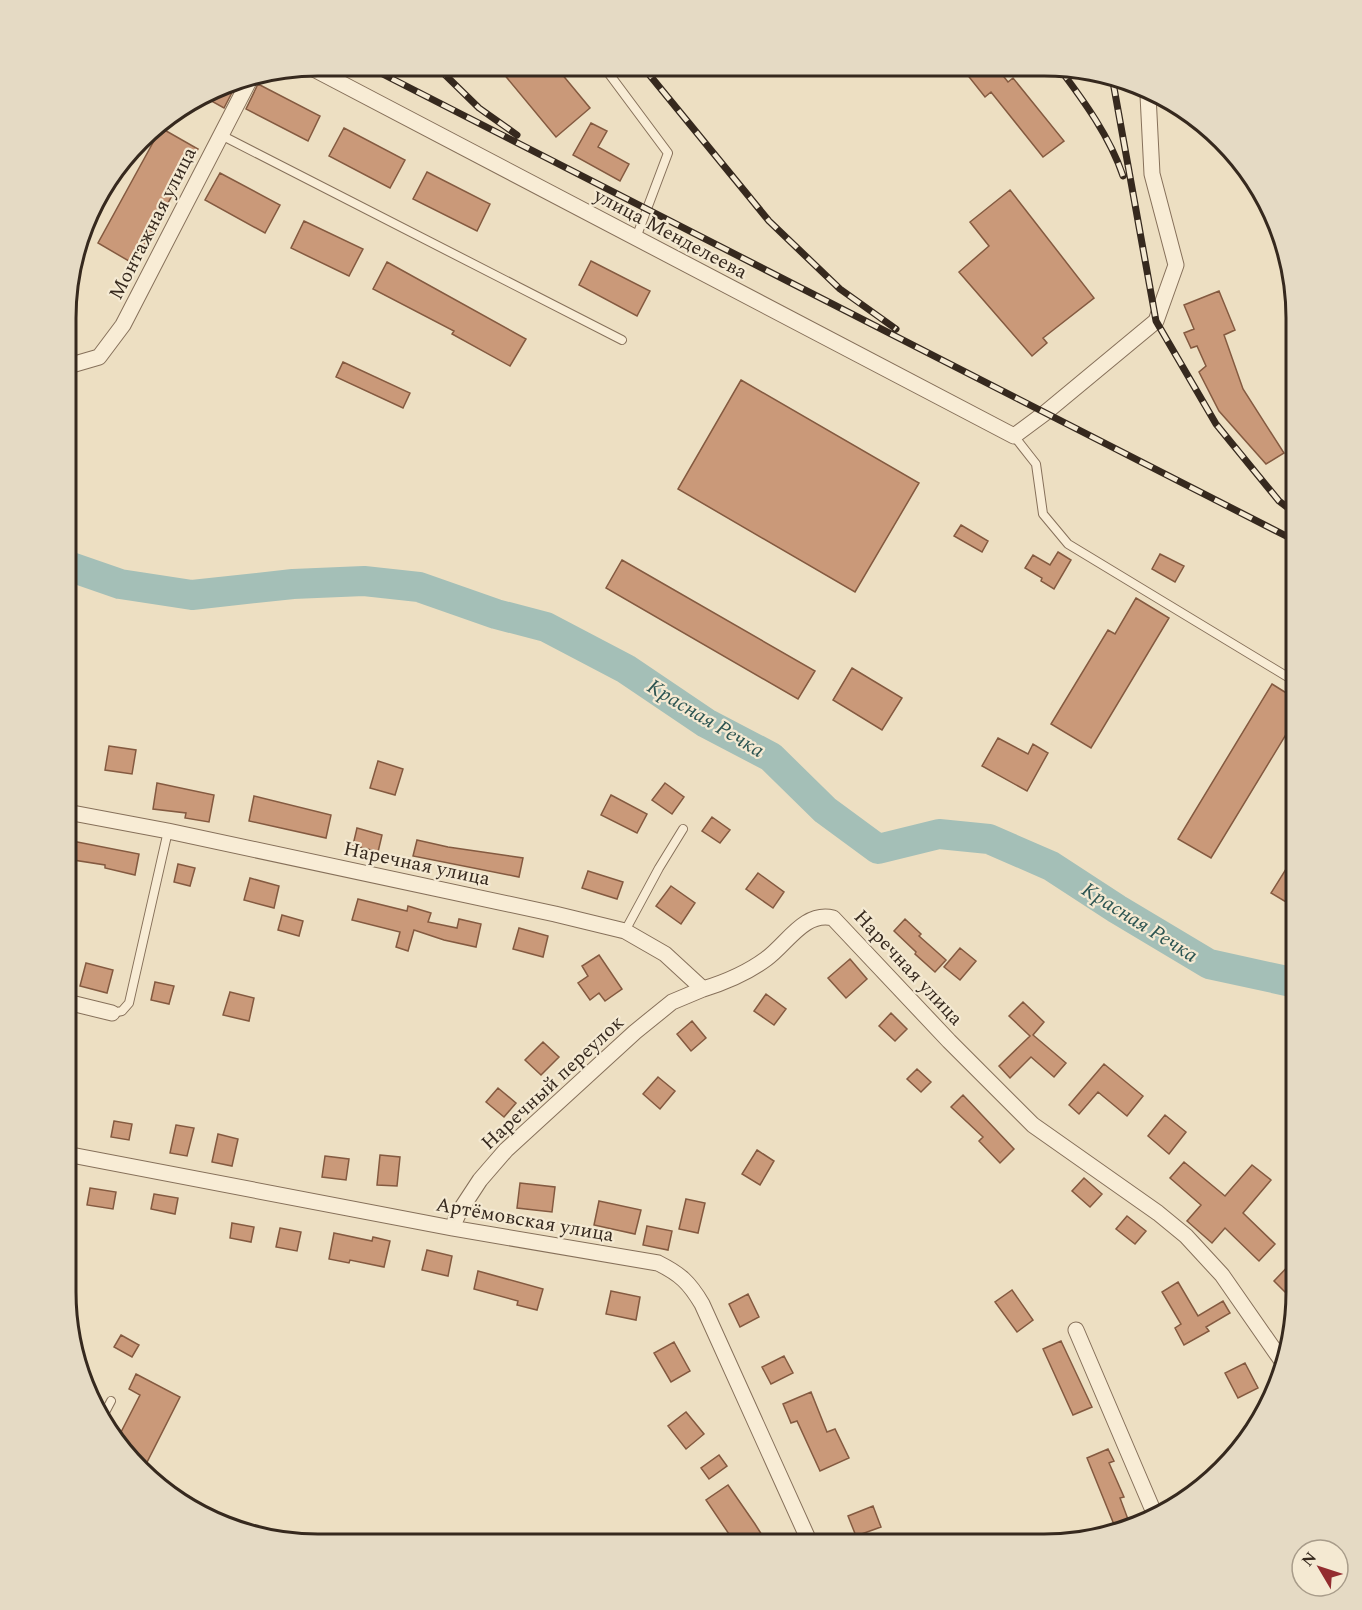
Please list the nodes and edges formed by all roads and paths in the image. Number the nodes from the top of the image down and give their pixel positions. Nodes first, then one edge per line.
1 (325, 76) edge
2 (611, 76) edge
3 (245, 88) edge
4 (1148, 100) edge
5 (221, 135) junction
6 (636, 238) junction
7 (622, 340) dead end
8 (76, 364) edge
9 (1014, 436) junction
10 (1286, 676) edge
11 (76, 814) edge
12 (683, 829) dead end
13 (168, 831) junction
14 (625, 931) junction
15 (703, 989) junction
16 (76, 1004) edge
17 (112, 1013) joint
18 (76, 1156) edge
19 (452, 1228) junction
20 (1076, 1330) dead end
21 (1277, 1354) edge
22 (111, 1401) dead end
23 (107, 1409) edge
24 (1152, 1508) edge
25 (806, 1534) edge

1 - 6 street, улица Менделеева
2 - 6 lane
3 - 5 street, Монтажная улица
4 - 9 street
5 - 7 lane
5 - 8 street, Монтажная улица
6 - 9 street, улица Менделеева
9 - 10 lane
11 - 13 street, Наречная улица
12 - 14 lane
13 - 14 street, Наречная улица
13 - 17 lane
14 - 15 street, Наречная улица
15 - 19 street, Наречный переулок
15 - 21 street, Наречная улица
16 - 17 street
18 - 19 street, Артёмовская улица
19 - 25 street, Артёмовская улица
20 - 24 street
22 - 23 lane

